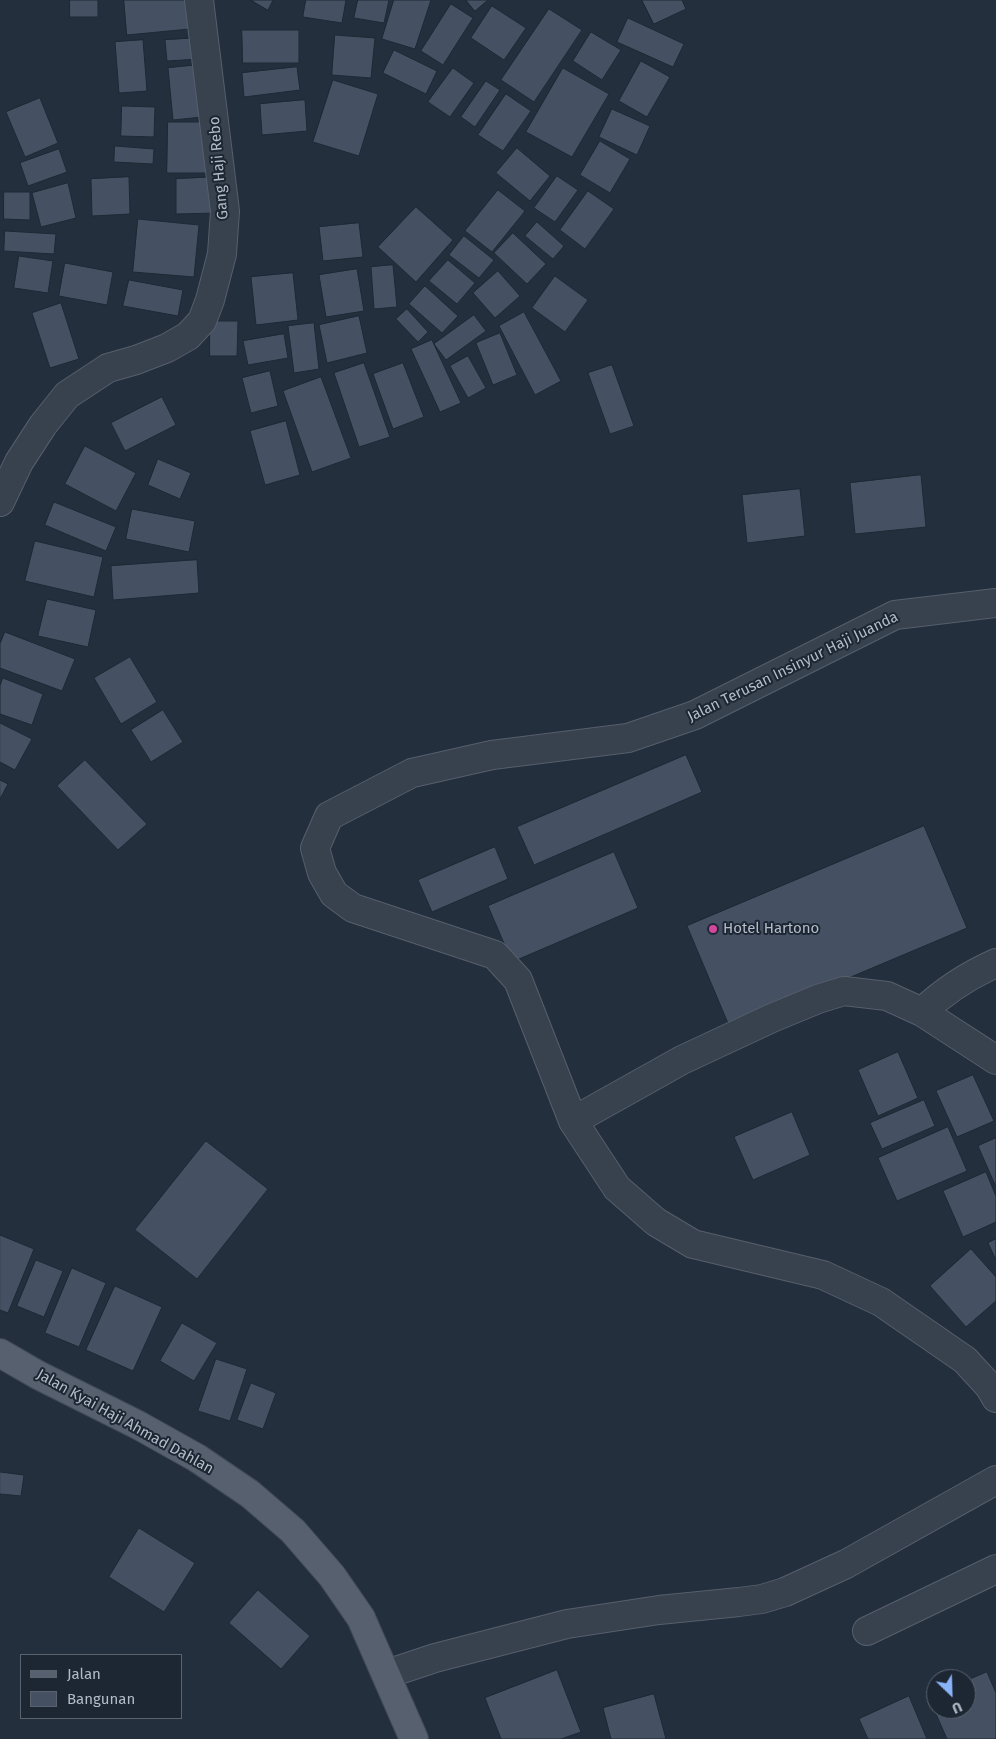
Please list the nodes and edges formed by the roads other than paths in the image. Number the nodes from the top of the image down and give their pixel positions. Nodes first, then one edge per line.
1 (199, 0) edge
2 (0, 502) edge
3 (996, 603) edge
4 (996, 962) edge
5 (922, 1012) junction
6 (996, 1060) edge
7 (573, 1121) junction
8 (0, 1353) edge
9 (996, 1398) edge
10 (996, 1480) edge
11 (996, 1569) edge
12 (867, 1631) dead end
13 (387, 1674) junction
14 (414, 1739) edge

1 - 2 street, Gang Haji Rebo
3 - 7 street, Jalan Terusan Insinyur Haji Juanda
4 - 5 street
5 - 6 street
5 - 7 street
7 - 9 street, Jalan Terusan Insinyur Haji Juanda
8 - 13 main road, Jalan Kyai Haji Ahmad Dahlan
10 - 13 street
11 - 12 street
13 - 14 main road, Jalan Kyai Haji Ahmad Dahlan

